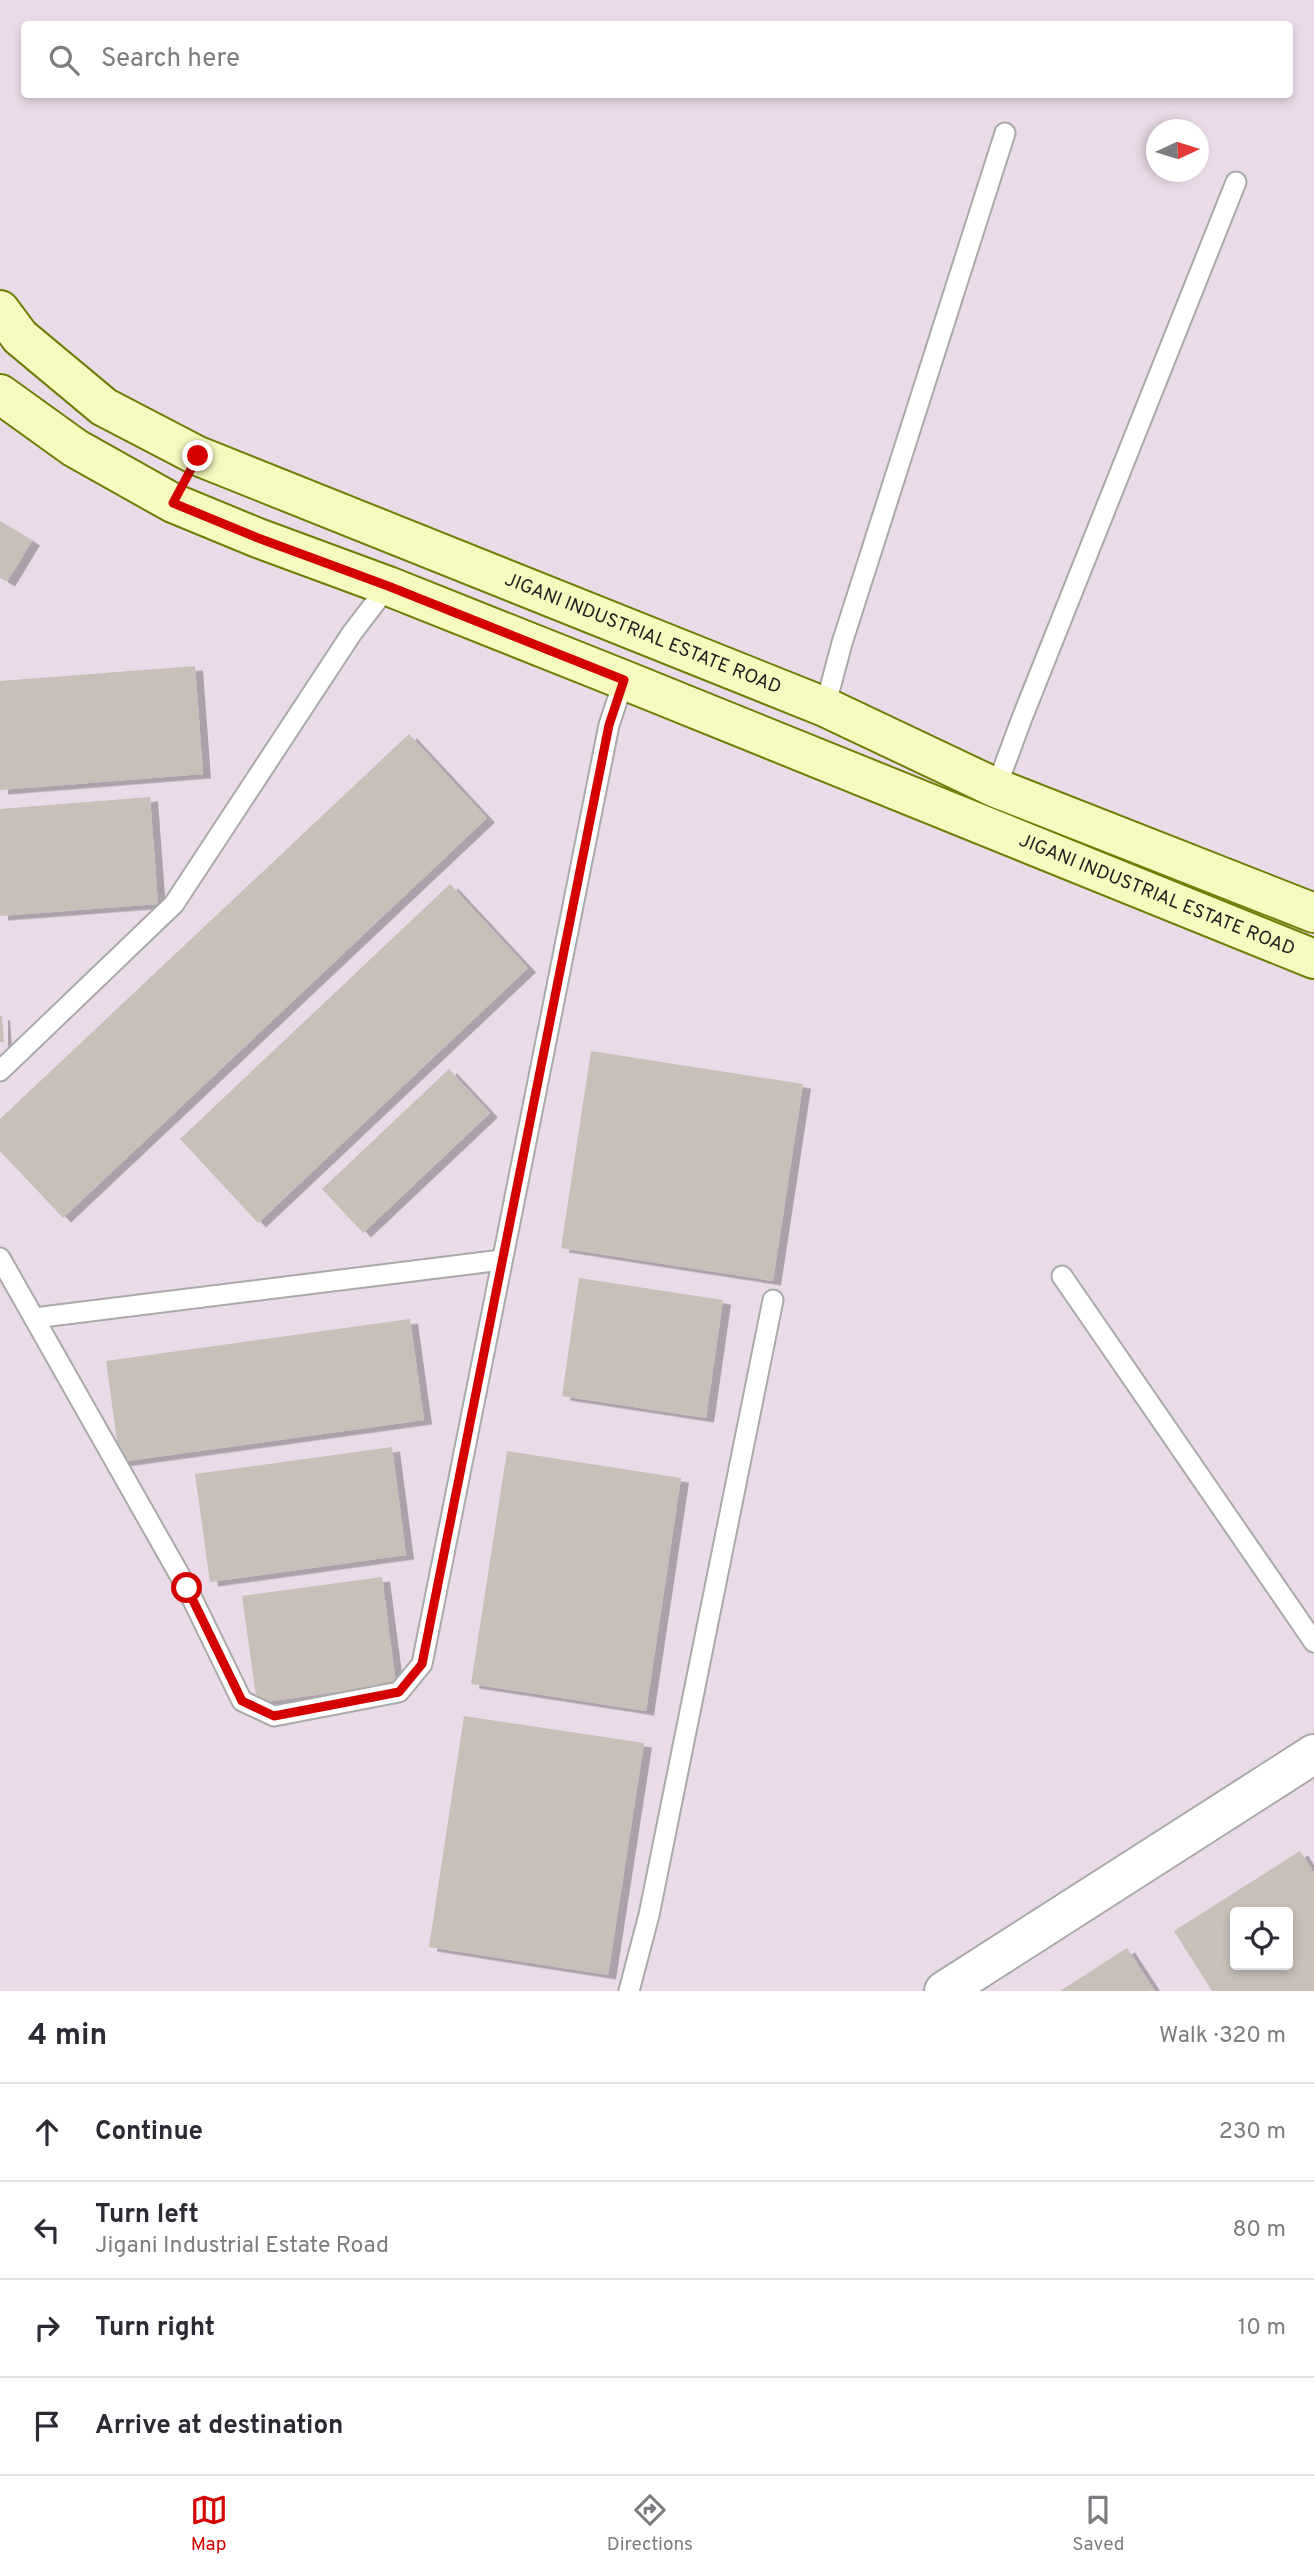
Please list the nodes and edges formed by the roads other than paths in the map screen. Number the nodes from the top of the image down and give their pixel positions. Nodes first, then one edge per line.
1 (1006, 133) dead end
2 (1236, 182) dead end
3 (0, 310) edge
4 (0, 394) edge
5 (198, 456) junction
6 (173, 503) junction
7 (388, 586) junction
8 (624, 680) junction
9 (825, 707) junction
10 (996, 788) junction
11 (1314, 913) edge
12 (1314, 959) edge
13 (0, 1071) edge
14 (0, 1258) edge
15 (502, 1260) junction
16 (1062, 1276) dead end
17 (773, 1300) dead end
18 (34, 1318) junction
19 (1314, 1642) edge
20 (1314, 1754) edge
21 (629, 1991) edge
22 (944, 1991) edge

1 - 9 lane
2 - 10 lane
3 - 5 main road, JIGANI INDUSTRIAL ESTATE ROAD
4 - 6 main road, JIGANI INDUSTRIAL ESTATE ROAD
5 - 6 main road
5 - 9 main road, JIGANI INDUSTRIAL ESTATE ROAD
6 - 7 main road, JIGANI INDUSTRIAL ESTATE ROAD
7 - 8 main road, JIGANI INDUSTRIAL ESTATE ROAD
7 - 13 lane
8 - 12 main road, JIGANI INDUSTRIAL ESTATE ROAD
8 - 15 lane
9 - 10 main road, JIGANI INDUSTRIAL ESTATE ROAD
10 - 11 main road, JIGANI INDUSTRIAL ESTATE ROAD
14 - 18 lane
15 - 18 lane
15 - 18 lane
16 - 19 lane
17 - 21 lane
20 - 22 street

